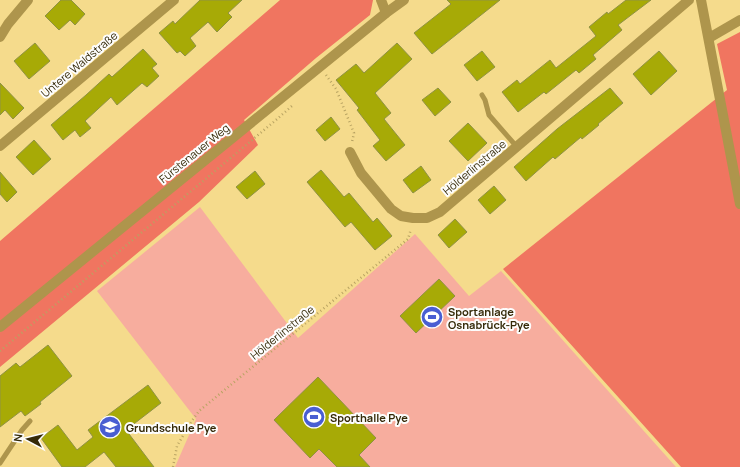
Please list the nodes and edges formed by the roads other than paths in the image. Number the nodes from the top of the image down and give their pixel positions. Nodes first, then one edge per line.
1 (28, 0) edge
2 (174, 0) edge
3 (382, 0) edge
4 (404, 0) edge
5 (689, 0) edge
6 (701, 0) edge
7 (386, 13) junction
8 (740, 20) edge
9 (0, 37) edge
10 (709, 38) junction
11 (482, 96) dead end
12 (0, 146) edge
13 (517, 147) junction
14 (350, 152) road end
15 (740, 204) edge
16 (0, 327) edge
17 (30, 421) dead end
18 (0, 464) edge

1 - 9 street
2 - 12 street, Untere Waldstraße
3 - 7 street
4 - 7 street, Fürstenauer Weg
5 - 13 street, Hölderlinstraße
6 - 10 street
7 - 16 street, Fürstenauer Weg
8 - 10 street
10 - 15 street
11 - 13 lane
13 - 14 street, Hölderlinstraße
17 - 18 lane

